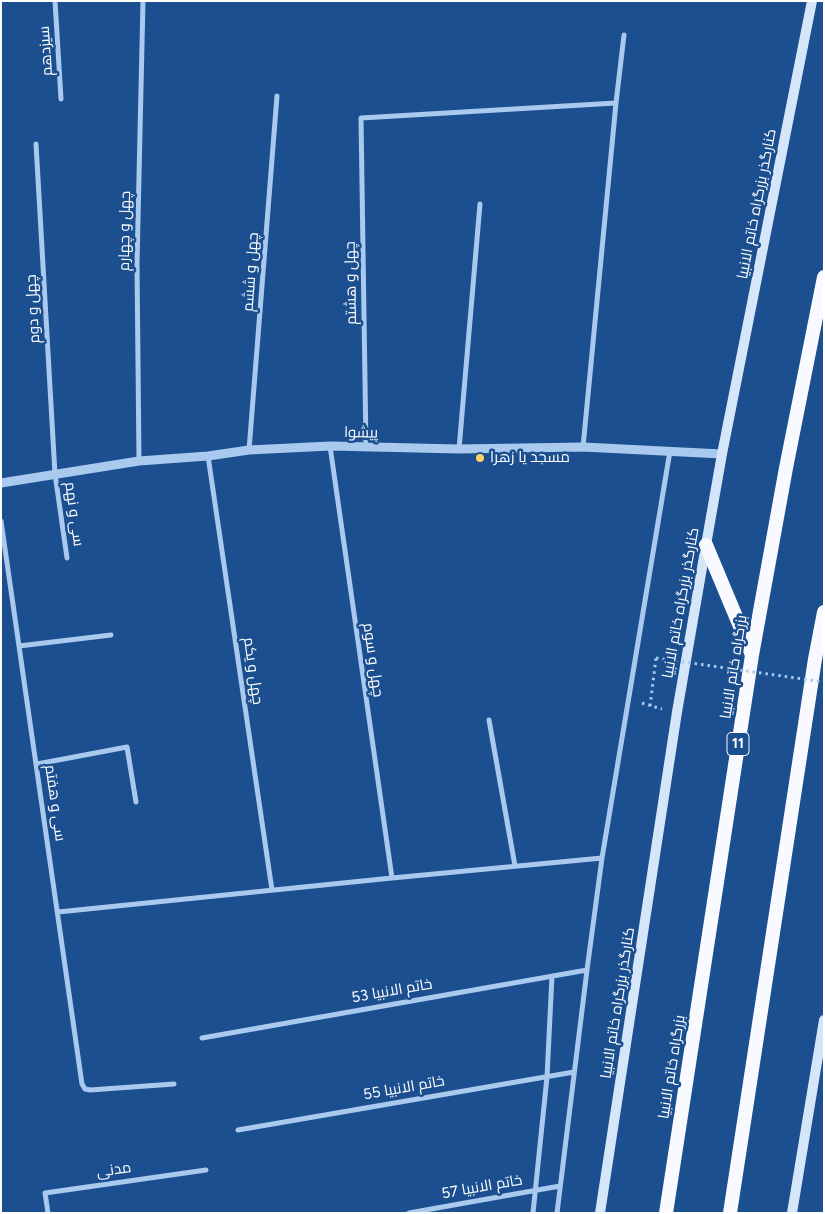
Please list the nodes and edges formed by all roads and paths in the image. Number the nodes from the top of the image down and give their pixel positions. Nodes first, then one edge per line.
1 (55, 1) edge
2 (143, 1) edge
3 (812, 1) edge
4 (624, 35) dead end
5 (277, 96) dead end
6 (61, 99) dead end
7 (616, 103) junction
8 (36, 144) dead end
9 (480, 204) dead end
10 (824, 277) edge
11 (330, 446) junction
12 (366, 447) junction
13 (583, 447) junction
14 (459, 449) junction
15 (249, 450) junction
16 (670, 451) junction
17 (722, 454) junction
18 (208, 456) junction
19 (139, 461) junction
20 (55, 474) junction
21 (1, 483) edge
22 (1, 521) edge
23 (706, 545) junction
24 (68, 558) dead end
25 (824, 612) edge
26 (111, 636) dead end
27 (19, 646) junction
28 (752, 655) junction
29 (824, 682) edge
30 (650, 706) dead end
31 (489, 720) dead end
32 (37, 764) junction
33 (136, 802) dead end
34 (602, 858) junction
35 (515, 866) junction
36 (392, 878) junction
37 (272, 890) junction
38 (58, 912) junction
39 (587, 970) junction
40 (552, 976) junction
41 (824, 1020) edge
42 (202, 1038) dead end
43 (574, 1072) junction
44 (546, 1077) junction
45 (174, 1084) dead end
46 (238, 1130) dead end
47 (206, 1170) dead end
48 (560, 1186) junction
49 (535, 1191) junction
50 (48, 1213) edge
51 (409, 1213) edge
52 (533, 1213) edge
53 (557, 1213) edge
54 (600, 1213) edge
55 (666, 1213) edge
56 (730, 1213) edge
57 (792, 1213) edge

1 - 6 street, سیزدهم
2 - 19 street, چهل و چهارم
3 - 17 main road, کنارگذر بزرگراه خاتم الانبیا
4 - 7 street
5 - 15 street, چهل و ششم
7 - 12 street, چهل و هشتم
7 - 13 street
8 - 20 street, چهل و دوم
9 - 14 street
10 - 28 highway, بزرگراه خاتم الانبیا / 11
11 - 12 street, پیشوا
11 - 15 street, پیشوا
11 - 36 street, چهل و سوم
12 - 14 street, پیشوا
13 - 14 street, پیشوا
13 - 16 street, پیشوا
15 - 18 street, پیشوا
16 - 17 street, پیشوا
16 - 34 street
17 - 23 main road, کنارگذر بزرگراه خاتم الانبیا
18 - 19 street, پیشوا
18 - 37 street, چهل و یکم
19 - 20 street, پیشوا
20 - 21 street, پیشوا
20 - 24 street, سی و نهم
22 - 27 street, سی و هفتم
23 - 28 highway
23 - 54 main road, کنارگذر بزرگراه خاتم الانبیا
25 - 56 highway
26 - 27 street
27 - 32 street, سی و هفتم
28 - 55 highway, بزرگراه خاتم الانبیا / 11
29 - 30 path, bridge
31 - 35 street
32 - 33 street
32 - 38 street, سی و هفتم
34 - 35 street
34 - 39 street
35 - 36 street
36 - 37 street
37 - 38 street
38 - 45 street, سی و هفتم
39 - 40 street, خاتم الانبیا 53
39 - 43 street
40 - 42 street, خاتم الانبیا 53
40 - 44 street
41 - 57 main road
43 - 44 street, خاتم الانبیا 55
43 - 48 street
44 - 46 street, خاتم الانبیا 55
44 - 49 street
47 - 50 street, مدنی
48 - 49 street, خاتم الانبیا 57
48 - 53 street
49 - 51 street, خاتم الانبیا 57
49 - 52 street

